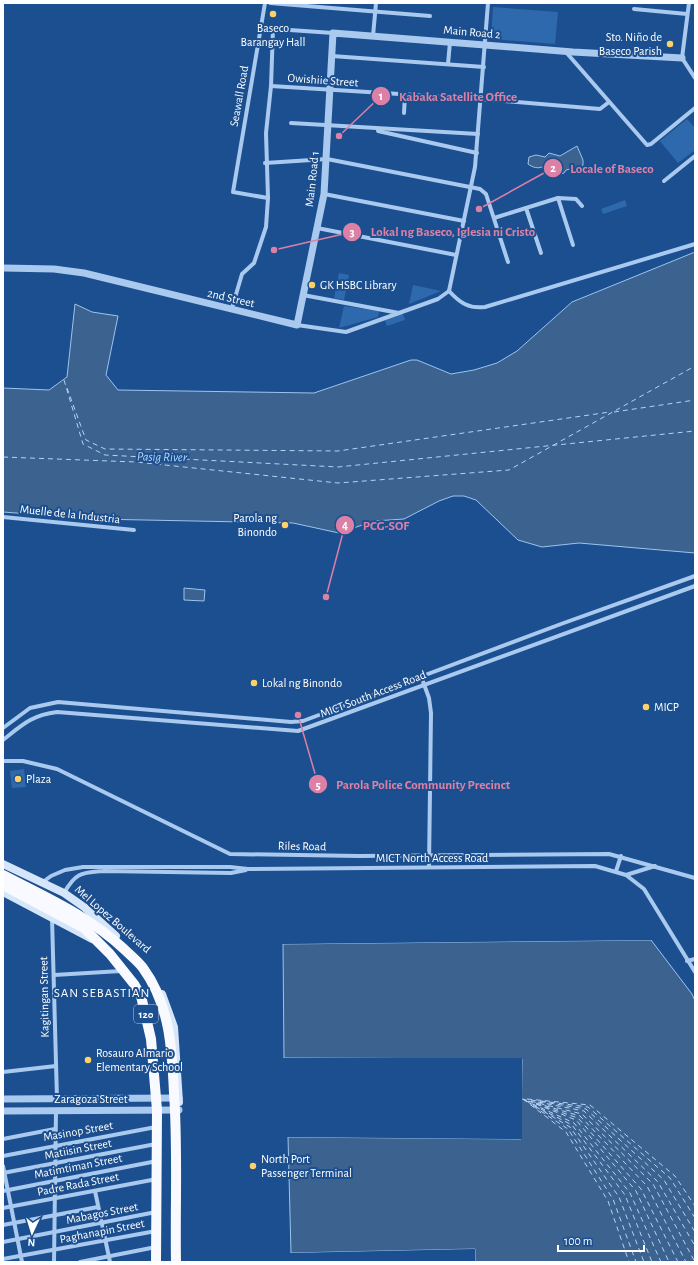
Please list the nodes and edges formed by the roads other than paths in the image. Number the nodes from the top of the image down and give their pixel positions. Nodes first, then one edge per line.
1 (265, 3) edge
2 (270, 3) edge
3 (376, 3) edge
4 (488, 3) edge
5 (689, 3) edge
6 (634, 9) dead end
7 (375, 11) junction
8 (687, 14) junction
9 (430, 16) dead end
10 (260, 28) junction
11 (273, 29) junction
12 (333, 33) junction
13 (373, 36) junction
14 (450, 41) junction
15 (485, 44) junction
16 (565, 51) junction
17 (332, 56) junction
18 (682, 58) junction
19 (448, 64) junction
20 (484, 67) junction
21 (695, 78) edge
22 (271, 86) junction
23 (330, 90) junction
24 (405, 95) junction
25 (480, 99) junction
26 (609, 102) junction
27 (695, 108) edge
28 (404, 114) dead end
29 (292, 123) dead end
30 (328, 125) junction
31 (361, 128) junction
32 (478, 134) junction
33 (477, 153) junction
34 (695, 156) edge
35 (327, 159) junction
36 (266, 163) junction
37 (664, 180) dead end
38 (471, 188) junction
39 (324, 194) junction
40 (268, 198) junction
41 (558, 198) junction
42 (582, 206) dead end
43 (526, 208) junction
44 (494, 218) junction
45 (464, 221) junction
46 (318, 228) junction
47 (695, 244) edge
48 (573, 245) dead end
49 (541, 253) dead end
50 (456, 255) junction
51 (508, 262) dead end
52 (3, 268) edge
53 (449, 291) junction
54 (303, 295) junction
55 (232, 308) junction
56 (400, 313) junction
57 (297, 325) junction
58 (3, 517) edge
59 (134, 530) dead end
60 (695, 576) edge
61 (695, 586) edge
62 (612, 606) junction
63 (616, 615) junction
64 (499, 647) junction
65 (503, 656) junction
66 (421, 676) junction
67 (424, 686) junction
68 (15, 718) junction
69 (21, 726) junction
70 (3, 728) edge
71 (3, 740) edge
72 (3, 761) edge
73 (429, 856) junction
74 (621, 856) junction
75 (3, 864) edge
76 (655, 866) junction
77 (429, 868) junction
78 (248, 870) junction
79 (616, 871) junction
80 (3, 876) edge
81 (626, 876) junction
82 (695, 878) edge
83 (43, 882) junction
84 (3, 885) edge
85 (3, 892) edge
86 (64, 893) junction
87 (74, 916) junction
88 (52, 918) junction
89 (100, 944) junction
90 (695, 959) edge
91 (687, 961) junction
92 (124, 971) junction
93 (695, 972) edge
94 (54, 975) junction
95 (56, 1066) junction
96 (3, 1072) edge
97 (156, 1098) junction
98 (177, 1098) junction
99 (3, 1099) edge
100 (57, 1099) junction
101 (157, 1110) junction
102 (3, 1111) edge
103 (56, 1111) junction
104 (177, 1113) junction
105 (157, 1127) junction
106 (55, 1129) junction
107 (3, 1139) edge
108 (157, 1144) junction
109 (55, 1145) junction
110 (3, 1156) edge
111 (157, 1161) junction
112 (54, 1164) junction
113 (3, 1166) edge
114 (4, 1173) edge
115 (157, 1179) junction
116 (53, 1182) junction
117 (5, 1190) edge
118 (95, 1191) junction
119 (53, 1199) junction
120 (10, 1206) junction
121 (98, 1207) junction
122 (3, 1208) edge
123 (157, 1212) junction
124 (53, 1215) junction
125 (15, 1222) junction
126 (3, 1224) edge
127 (102, 1224) junction
128 (157, 1231) junction
129 (54, 1233) junction
130 (18, 1240) junction
131 (106, 1240) junction
132 (3, 1242) edge
133 (157, 1247) junction
134 (54, 1250) junction
135 (20, 1256) junction
136 (109, 1256) junction
137 (3, 1259) edge
138 (22, 1262) edge
139 (54, 1262) edge
140 (80, 1262) edge
141 (110, 1262) edge
142 (156, 1262) edge
143 (176, 1262) edge

1 - 10 street, Seawall Road
2 - 7 street
3 - 7 street
4 - 15 street
5 - 8 street
6 - 8 street
7 - 9 street
7 - 13 street
8 - 18 street
10 - 11 street, Main Road 2
10 - 40 street, Seawall Road
11 - 12 street, Main Road 2
11 - 22 street
12 - 13 street, Main Road 2
12 - 17 street, Main Road 1
13 - 14 street, Main Road 2
14 - 15 street, Main Road 2
14 - 19 street
15 - 16 street, Main Road 2
15 - 20 street
16 - 18 street, Main Road 2
16 - 26 street
17 - 19 street
17 - 23 street, Main Road 1
18 - 21 street
19 - 20 street
20 - 25 street
22 - 23 street, Owishiie Street
22 - 36 street
23 - 24 street, Owishiie Street
23 - 30 street, Main Road 1
24 - 25 street, Owishiie Street
24 - 28 street
25 - 26 street, Owishiie Street
25 - 32 street
26 - 27 street
29 - 30 street
30 - 31 street
30 - 35 street, Main Road 1
31 - 32 street
31 - 33 street
32 - 33 street
33 - 38 street
34 - 37 street
35 - 36 street
35 - 38 street
35 - 39 street, Main Road 1
36 - 40 street
38 - 44 street
38 - 45 street
39 - 45 street
39 - 46 street, Main Road 1
40 - 55 street
41 - 42 street
41 - 43 street
41 - 48 street
43 - 44 street
43 - 49 street
44 - 51 street
45 - 50 street
46 - 50 street
46 - 54 street, Main Road 1
47 - 53 street
50 - 53 street
52 - 55 street, 2nd Street
53 - 56 street, 2nd Street
54 - 56 street
54 - 57 street, Main Road 1
55 - 57 street, 2nd Street
56 - 57 street, 2nd Street
58 - 59 street, Muelle de la Industria
60 - 62 street, MICT South Access Road
61 - 63 street, MICT South Access Road
62 - 63 street
62 - 64 street, MICT South Access Road
63 - 65 street, MICT South Access Road
64 - 65 street
64 - 66 street, MICT South Access Road
65 - 67 street, MICT South Access Road
66 - 67 street
66 - 68 street, MICT South Access Road
67 - 69 street, MICT South Access Road
67 - 73 street
68 - 69 street
68 - 70 street, MICT South Access Road
69 - 71 street, MICT South Access Road
72 - 73 street, Riles Road
73 - 74 street, Riles Road
73 - 77 street
74 - 76 street, Riles Road
74 - 79 street
75 - 83 main road, Mel Lopez Boulevard / 120
76 - 81 street
76 - 82 street, Riles Road
77 - 78 street, MICT North Access Road
77 - 79 street, MICT North Access Road
78 - 83 street, MICT North Access Road
78 - 86 street, MICT North Access Road
79 - 81 street, MICT North Access Road
80 - 87 highway, Mel Lopez Boulevard / 120
81 - 91 street, MICT North Access Road
83 - 86 main road, Mel Lopez Boulevard / 120
84 - 87 highway, Mel Lopez Boulevard / 120
85 - 88 main road, Mel Lopez Boulevard / 120
86 - 98 main road, Mel Lopez Boulevard / 120
87 - 89 highway, Mel Lopez Boulevard / 120
87 - 98 highway, Mel Lopez Boulevard / 120
88 - 89 main road, Mel Lopez Boulevard / 120
88 - 94 street, Kagitingan Street
89 - 92 highway, Mel Lopez Boulevard / 120
90 - 91 street
91 - 93 street, MICT North Access Road
92 - 94 street
92 - 97 highway, Mel Lopez Boulevard / 120
94 - 95 street, Kagitingan Street
95 - 96 street
95 - 100 street, Kagitingan Street
97 - 98 street, Zaragoza Street
97 - 100 street, Zaragoza Street
97 - 101 highway, Mel Lopez Boulevard / 120
98 - 104 highway, Mel Lopez Boulevard / 120
99 - 100 street, Zaragoza Street
101 - 103 street, Zaragoza Street
101 - 104 street, Zaragoza Street
101 - 105 highway, Mel Lopez Boulevard / 120
102 - 103 street, Zaragoza Street
103 - 106 street
104 - 143 highway, Mel Lopez Boulevard / 120
105 - 108 highway, Mel Lopez Boulevard / 120
105 - 109 street, Masinop Street
106 - 107 street
106 - 109 street
108 - 111 highway, Mel Lopez Boulevard / 120
108 - 112 street, Matiisin Street
109 - 110 street, Masinop Street
109 - 112 street
111 - 115 highway, Mel Lopez Boulevard / 120
111 - 116 street, Matimtiman Street
112 - 114 street, Matiisin Street
112 - 116 street
113 - 114 street
114 - 117 street
115 - 118 street, Padre Rada Street
115 - 123 highway, Mel Lopez Boulevard / 120
116 - 117 street, Matimtiman Street
116 - 119 street
117 - 120 street
118 - 119 street, Padre Rada Street
118 - 121 street
119 - 120 street, Padre Rada Street
119 - 124 street
120 - 122 street, Padre Rada Street
120 - 125 street
121 - 124 street
121 - 127 street
123 - 127 street, Mabagos Street
123 - 128 highway, Mel Lopez Boulevard / 120
124 - 125 street
124 - 129 street
125 - 126 street
125 - 130 street
127 - 129 street, Mabagos Street
127 - 131 street
128 - 131 street, Paghanapin Street
128 - 133 highway, Mel Lopez Boulevard / 120
129 - 130 street, Mabagos Street
129 - 134 street
130 - 132 street, Mabagos Street
130 - 135 street
131 - 134 street, Paghanapin Street
131 - 136 street
133 - 136 street
133 - 142 highway, Mel Lopez Boulevard / 120
134 - 135 street, Paghanapin Street
134 - 139 street
135 - 137 street, Paghanapin Street
135 - 138 street
136 - 140 street
136 - 141 street

